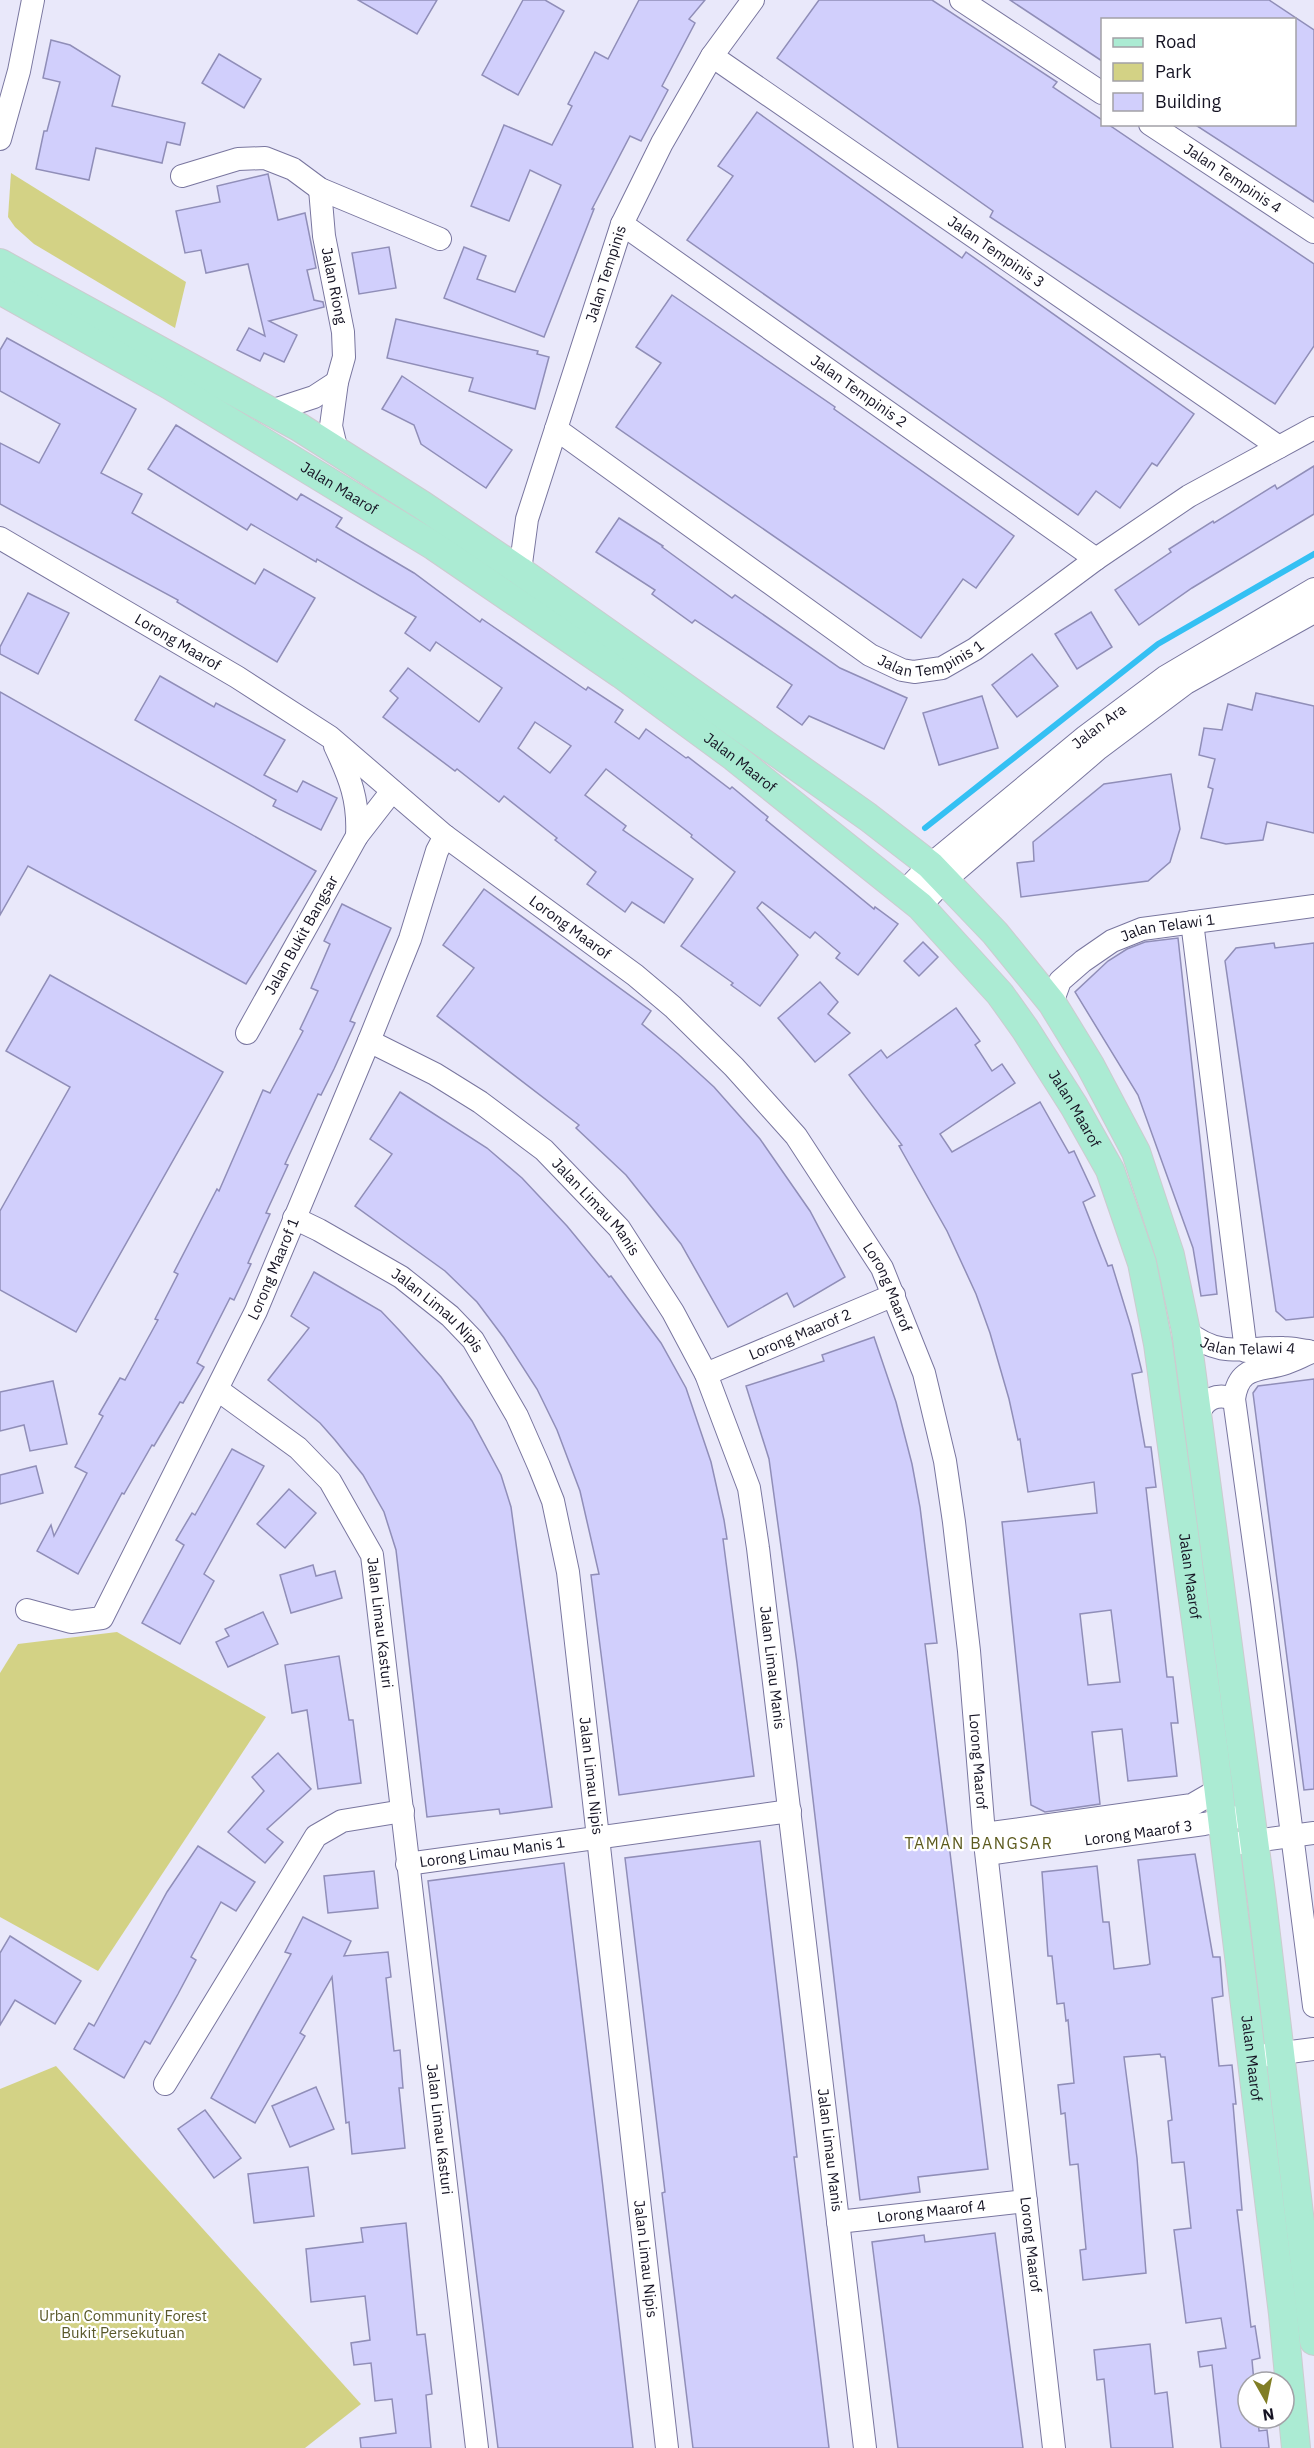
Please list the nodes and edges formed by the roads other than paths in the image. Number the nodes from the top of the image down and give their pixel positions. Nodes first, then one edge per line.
1 (33, 0) edge
2 (753, 0) edge
3 (962, 0) edge
4 (712, 56) junction
5 (1101, 92) edge
6 (1153, 126) edge
7 (0, 139) edge
8 (182, 176) dead end
9 (320, 189) junction
10 (622, 224) junction
11 (1314, 232) edge
12 (440, 239) dead end
13 (0, 256) edge
14 (7, 276) edge
15 (337, 382) junction
16 (271, 411) junction
17 (1314, 428) edge
18 (556, 429) junction
19 (1279, 447) junction
20 (337, 451) junction
21 (0, 538) edge
22 (1096, 559) junction
23 (520, 571) junction
24 (1314, 589) edge
25 (1314, 612) edge
26 (330, 737) junction
27 (392, 791) junction
28 (357, 836) junction
29 (445, 836) junction
30 (937, 873) junction
31 (912, 899) junction
32 (1314, 906) edge
33 (1192, 922) junction
34 (1052, 1003) junction
35 (247, 1033) dead end
36 (369, 1041) junction
37 (294, 1218) junction
38 (894, 1294) junction
39 (1186, 1331) junction
40 (1246, 1351) junction
41 (1313, 1352) edge
42 (706, 1374) junction
43 (218, 1390) junction
44 (1234, 1400) junction
45 (1198, 1416) junction
46 (27, 1610) dead end
47 (1218, 1786) junction
48 (403, 1811) junction
49 (790, 1811) junction
50 (1252, 1828) junction
51 (1223, 1832) junction
52 (1303, 1834) edge
53 (598, 1838) junction
54 (1023, 1839) junction
55 (985, 1844) junction
56 (406, 1864) junction
57 (1314, 2006) edge
58 (1314, 2049) edge
59 (1280, 2053) junction
60 (1251, 2057) junction
61 (1314, 2066) edge
62 (165, 2084) dead end
63 (1026, 2201) junction
64 (838, 2222) junction
65 (1314, 2341) edge
66 (477, 2448) edge
67 (667, 2448) edge
68 (865, 2448) edge
69 (1054, 2448) edge
70 (1296, 2448) edge

1 - 7 street
2 - 4 street, Jalan Tempinis
3 - 5 street
4 - 10 street, Jalan Tempinis
4 - 19 street, Jalan Tempinis 3
6 - 11 street, Jalan Tempinis 4
8 - 9 street
9 - 12 street
9 - 15 street, Jalan Riong
10 - 18 street, Jalan Tempinis
10 - 22 street, Jalan Tempinis 2
13 - 14 main road
14 - 16 main road, Jalan Maarof
14 - 31 main road, Jalan Maarof
15 - 16 street
15 - 20 street, Jalan Riong
16 - 20 main road, Jalan Maarof
17 - 19 street, Jalan Tempinis 1
18 - 22 street, Jalan Tempinis 1
18 - 23 street, Jalan Tempinis
19 - 22 street, Jalan Tempinis 1
20 - 23 main road, Jalan Maarof
21 - 26 street, Lorong Maarof
23 - 30 main road, Jalan Maarof
24 - 30 street, Jalan Ara
25 - 30 street, Jalan Ara
26 - 27 street, Lorong Maarof
26 - 28 street, Jalan Bukit Bangsar
27 - 28 street, Jalan Bukit Bangsar
27 - 29 street, Lorong Maarof
28 - 35 street, Jalan Bukit Bangsar
29 - 36 street, Lorong Maarof 1
29 - 38 street, Lorong Maarof
30 - 31 street, Jalan Ara
30 - 34 main road, Jalan Maarof
31 - 47 main road, Jalan Maarof
32 - 33 street, Jalan Telawi 1
33 - 34 street, Jalan Telawi 1
33 - 40 street
34 - 39 main road, Jalan Maarof
36 - 37 street, Lorong Maarof 1
36 - 42 street, Jalan Limau Manis
37 - 43 street, Lorong Maarof 1
37 - 53 street, Jalan Limau Nipis
38 - 42 street, Lorong Maarof 2
38 - 55 street, Lorong Maarof
39 - 40 street, Jalan Telawi 4
39 - 45 main road, Jalan Maarof
40 - 41 street, Jalan Telawi 4
41 - 44 street
42 - 49 street, Jalan Limau Manis
43 - 46 street, Lorong Maarof 1
43 - 48 street, Jalan Limau Kasturi
44 - 45 street
44 - 52 street
45 - 50 main road, Jalan Maarof
47 - 51 main road, Jalan Maarof
47 - 54 street, Lorong Maarof 3
48 - 56 street, Jalan Limau Kasturi
48 - 62 street
49 - 53 street, Lorong Limau Manis 1
49 - 64 street, Jalan Limau Manis
50 - 51 street, Lorong Maarof 3
50 - 52 street, Lorong Maarof 3
50 - 59 main road, Jalan Maarof
51 - 54 street, Lorong Maarof 3
51 - 60 main road, Jalan Maarof
52 - 57 street
53 - 56 street, Lorong Limau Manis 1
53 - 67 street, Jalan Limau Nipis
54 - 55 street
55 - 63 street, Lorong Maarof
56 - 66 street, Jalan Limau Kasturi
58 - 59 street
59 - 60 street
59 - 61 street
59 - 65 main road, Jalan Maarof
60 - 70 main road, Jalan Maarof
63 - 64 street, Lorong Maarof 4
63 - 69 street, Lorong Maarof
64 - 68 street, Jalan Limau Manis

